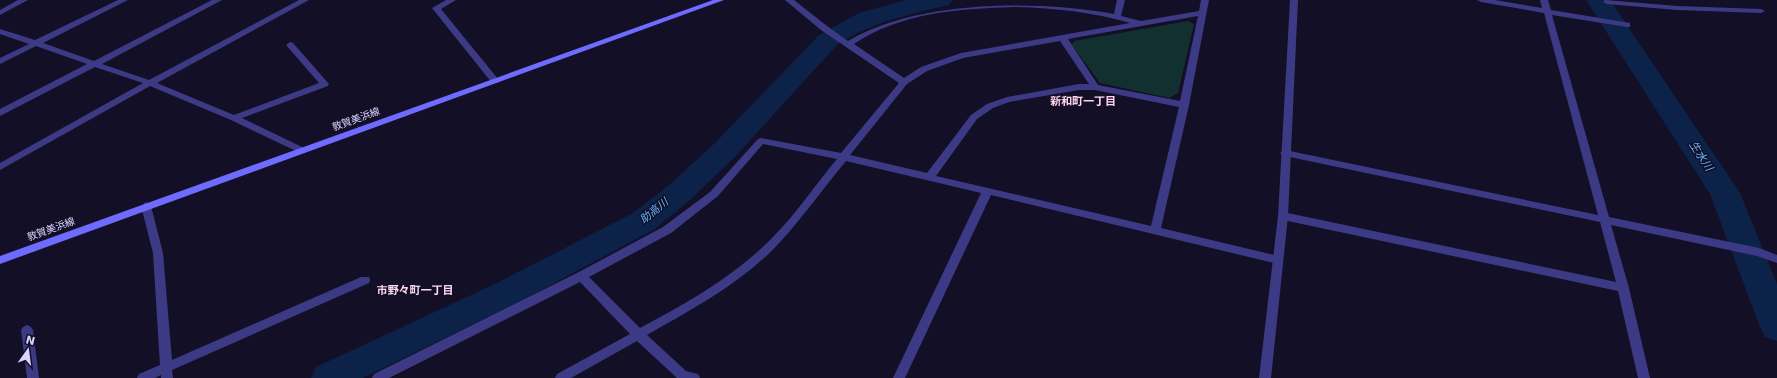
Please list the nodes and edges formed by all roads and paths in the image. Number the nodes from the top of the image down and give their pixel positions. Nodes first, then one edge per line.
1 (24, 0) edge
2 (124, 0) edge
3 (218, 0) edge
4 (305, 0) edge
5 (452, 0) edge
6 (718, 0) edge
7 (789, 0) edge
8 (1121, 0) edge
9 (1204, 0) edge
10 (1294, 0) edge
11 (1481, 0) edge
12 (1544, 0) edge
13 (1720, 0) edge
14 (1607, 2) dead end
15 (1661, 3) edge
16 (1731, 10) junction
17 (1547, 11) junction
18 (1762, 11) dead end
19 (0, 12) edge
20 (1202, 13) junction
21 (1117, 16) junction
22 (1139, 23) junction
23 (1627, 25) dead end
24 (0, 31) edge
25 (1062, 37) junction
26 (36, 44) junction
27 (849, 44) junction
28 (290, 45) dead end
29 (0, 61) edge
30 (95, 65) junction
31 (495, 81) junction
32 (904, 82) junction
33 (150, 83) junction
34 (1095, 87) junction
35 (1184, 106) junction
36 (0, 113) edge
37 (234, 118) junction
38 (301, 150) junction
39 (1285, 153) junction
40 (844, 157) junction
41 (0, 167) edge
42 (930, 177) junction
43 (987, 192) junction
44 (146, 206) junction
45 (1283, 216) junction
46 (1605, 221) junction
47 (1155, 230) junction
48 (1777, 259) edge
49 (0, 260) edge
50 (1278, 260) junction
51 (581, 276) junction
52 (365, 280) dead end
53 (1623, 288) junction
54 (27, 330) dead end
55 (639, 336) junction
56 (167, 373) edge
57 (686, 377) edge
58 (33, 378) edge
59 (143, 378) edge
60 (378, 378) edge
61 (561, 378) edge
62 (899, 378) edge
63 (1265, 378) edge
64 (1644, 378) edge

1 - 19 street
2 - 26 street
3 - 30 street
4 - 33 street
5 - 31 street
6 - 31 main road, 敦賀美浜線
7 - 27 street
8 - 21 street
9 - 20 street
10 - 39 street
11 - 17 street
12 - 17 street
13 - 16 street
14 - 15 street
15 - 16 street
16 - 18 street
17 - 23 street
17 - 46 street
20 - 22 street
20 - 35 street
21 - 22 street
21 - 27 street
22 - 25 street
24 - 26 street
25 - 32 street
25 - 34 street
26 - 29 street
26 - 30 street
27 - 32 street
28 - 37 street
30 - 33 street
30 - 36 street
31 - 38 main road, 敦賀美浜線
32 - 40 street
33 - 37 street
33 - 41 street
34 - 35 street
34 - 42 street
35 - 47 street
37 - 38 street
38 - 44 main road, 敦賀美浜線
39 - 45 street
39 - 46 street
40 - 42 street
40 - 51 street
40 - 55 street
42 - 43 street
43 - 47 street
43 - 62 street
44 - 49 main road, 敦賀美浜線
44 - 56 street
45 - 50 street
45 - 53 street
46 - 48 street
46 - 53 street
47 - 50 street
50 - 63 street
51 - 55 street
51 - 60 street
52 - 56 street
53 - 64 street
54 - 58 street
55 - 57 street
55 - 61 street
56 - 59 street

